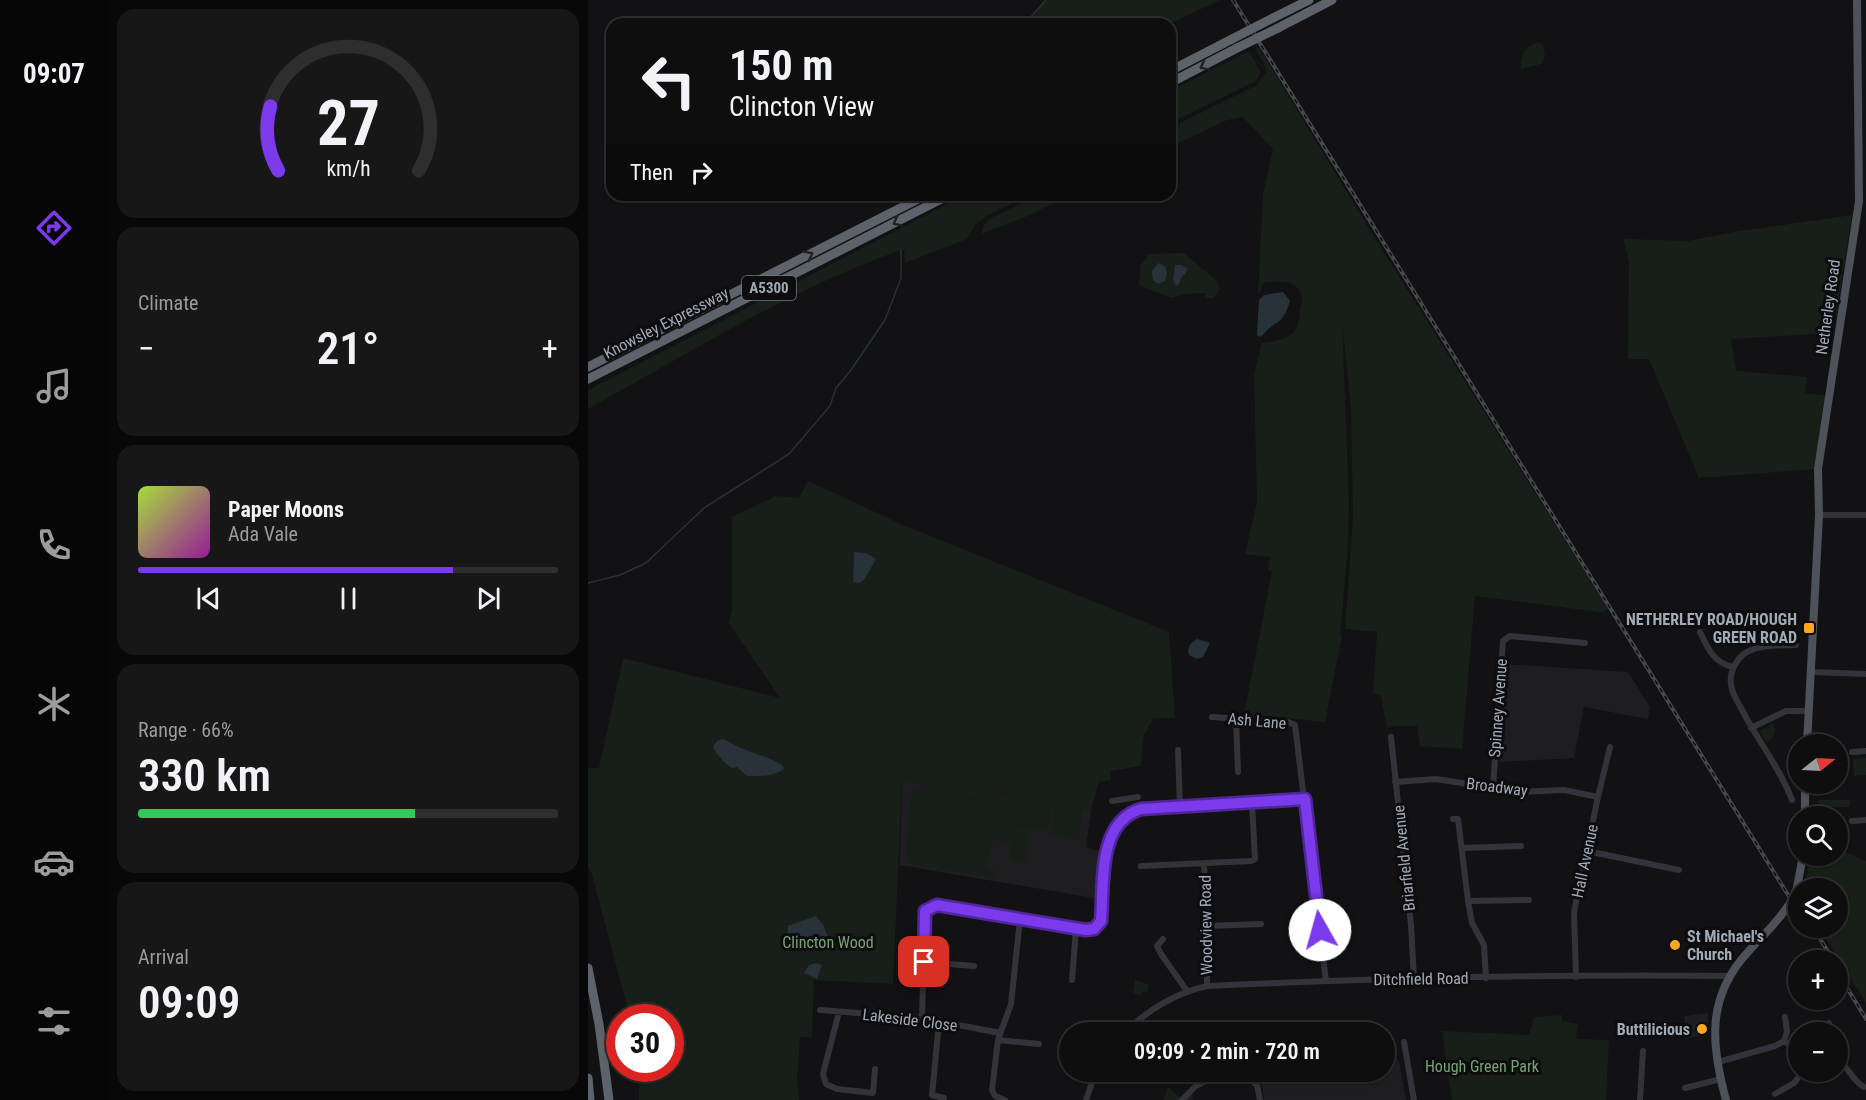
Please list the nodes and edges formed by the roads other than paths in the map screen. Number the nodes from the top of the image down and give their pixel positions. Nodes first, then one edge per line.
1 (1309, 0) edge
2 (1332, 0) edge
3 (1857, 0) edge
4 (1176, 68) edge
5 (1176, 80) edge
6 (914, 201) edge
7 (937, 201) edge
8 (588, 367) edge
9 (588, 379) edge
10 (1819, 515) junction
11 (1866, 515) edge
12 (1700, 632) dead end
13 (1585, 643) dead end
14 (1796, 645) dead end
15 (1733, 667) junction
16 (1812, 672) junction
17 (1866, 674) edge
18 (1809, 711) junction
19 (1212, 717) dead end
20 (1236, 719) junction
21 (1751, 728) junction
22 (1808, 734) edge
23 (1390, 737) dead end
24 (1610, 747) dead end
25 (1178, 750) dead end
26 (1866, 751) edge
27 (1852, 752) dead end
28 (1238, 772) dead end
29 (1395, 782) junction
30 (1787, 787) joint
31 (1493, 788) junction
32 (1138, 797) dead end
33 (1598, 797) junction
34 (1129, 799) junction
35 (1305, 799) junction
36 (1792, 800) dead end
37 (1112, 801) dead end
38 (1252, 803) junction
39 (1180, 807) junction
40 (1133, 812) junction
41 (1453, 819) dead end
42 (1866, 820) edge
43 (1852, 821) dead end
44 (1516, 837) dead end
45 (1462, 848) junction
46 (1587, 851) junction
47 (1204, 864) junction
48 (1801, 866) edge
49 (1141, 867) dead end
50 (1680, 870) dead end
51 (1468, 901) junction
52 (1524, 909) dead end
53 (1020, 920) junction
54 (1261, 924) dead end
55 (1207, 926) junction
56 (1076, 929) junction
57 (1163, 939) dead end
58 (924, 962) junction
59 (974, 966) dead end
60 (588, 968) edge
61 (1730, 976) junction
62 (1575, 977) junction
63 (1486, 978) junction
64 (1414, 979) junction
65 (1072, 980) dead end
66 (1326, 981) junction
67 (1207, 986) junction
68 (1187, 991) junction
69 (820, 1010) dead end
70 (839, 1012) junction
71 (1785, 1017) dead end
72 (922, 1018) junction
73 (939, 1022) junction
74 (1135, 1022) edge
75 (999, 1036) junction
76 (1784, 1041) junction
77 (1404, 1042) dead end
78 (1039, 1044) dead end
79 (1788, 1044) edge
80 (1643, 1051) dead end
81 (1718, 1062) junction
82 (875, 1069) dead end
83 (1848, 1071) edge
84 (588, 1078) edge
85 (1720, 1078) junction
86 (1092, 1082) edge
87 (1795, 1082) edge
88 (1685, 1088) dead end
89 (1864, 1088) dead end
90 (1775, 1094) dead end
91 (944, 1098) dead end
92 (590, 1100) edge
93 (609, 1100) edge
94 (1005, 1100) edge
95 (1086, 1100) edge
96 (1182, 1100) edge
97 (1260, 1100) edge
98 (1414, 1100) edge
99 (1640, 1100) edge
100 (1726, 1100) edge

1 - 4 highway, bridge
2 -> 5 highway, bridge
3 - 10 main road, Netherley Road
8 -> 6 highway, Knowsley Expressway / A5300
7 -> 9 highway, Knowsley Expressway / A5300
10 - 11 street
10 - 16 main road, Netherley Road
12 - 15 street
13 - 31 street, Spinney Avenue
14 - 15 street
15 - 21 street
16 - 17 street
16 - 18 main road, Netherley Road
18 - 21 street
18 - 22 main road, Netherley Road
19 - 20 street, Ash Lane
20 - 28 street
20 - 35 street, Ash Lane
21 - 30 street
23 - 29 street, Briarfield Avenue
24 - 33 street, Hall Avenue
25 - 39 street
26 - 27 street
29 - 31 street, Broadway
29 - 64 street, Briarfield Avenue
30 - 36 street
31 - 33 street, Broadway
32 - 34 street
33 - 46 street, Hall Avenue
34 - 37 street
34 - 40 street
35 - 38 street
35 - 66 street, Ash Lane
38 - 39 street
38 - 47 street
39 - 40 street
40 - 56 street
41 - 45 street
42 - 43 street
44 - 45 street
45 - 51 street
46 - 50 street
46 - 62 street, Hall Avenue
47 - 49 street
47 - 55 street, Woodview Road
48 - 61 main road, bridge
51 - 52 street
51 - 63 street
53 - 56 street
53 - 58 street
53 - 75 street
54 - 55 street
55 - 67 street, Woodview Road
56 - 65 street
57 - 68 street
58 - 59 street
58 - 72 street
60 - 93 highway
61 - 62 street, Ditchfield Road
61 - 81 main road
62 - 63 street, Ditchfield Road
63 - 64 street, Ditchfield Road
64 - 66 street, Ditchfield Road
66 - 67 street, Ditchfield Road
67 - 68 street, Ditchfield Road
68 - 74 street, Ditchfield Road
69 - 70 street, Lakeside Close
70 - 72 street, Lakeside Close
70 - 82 street
71 - 76 street
72 - 73 street, Lakeside Close
73 - 75 street, Lakeside Close
73 - 91 street
75 - 78 street, Lakeside Close
75 - 94 street
76 - 79 street
76 - 81 street
77 - 98 street
80 - 99 street
81 - 85 main road
83 - 89 street
84 - 92 highway
85 - 88 street
85 - 100 main road
86 - 95 street
87 - 90 street
96 - 97 street

